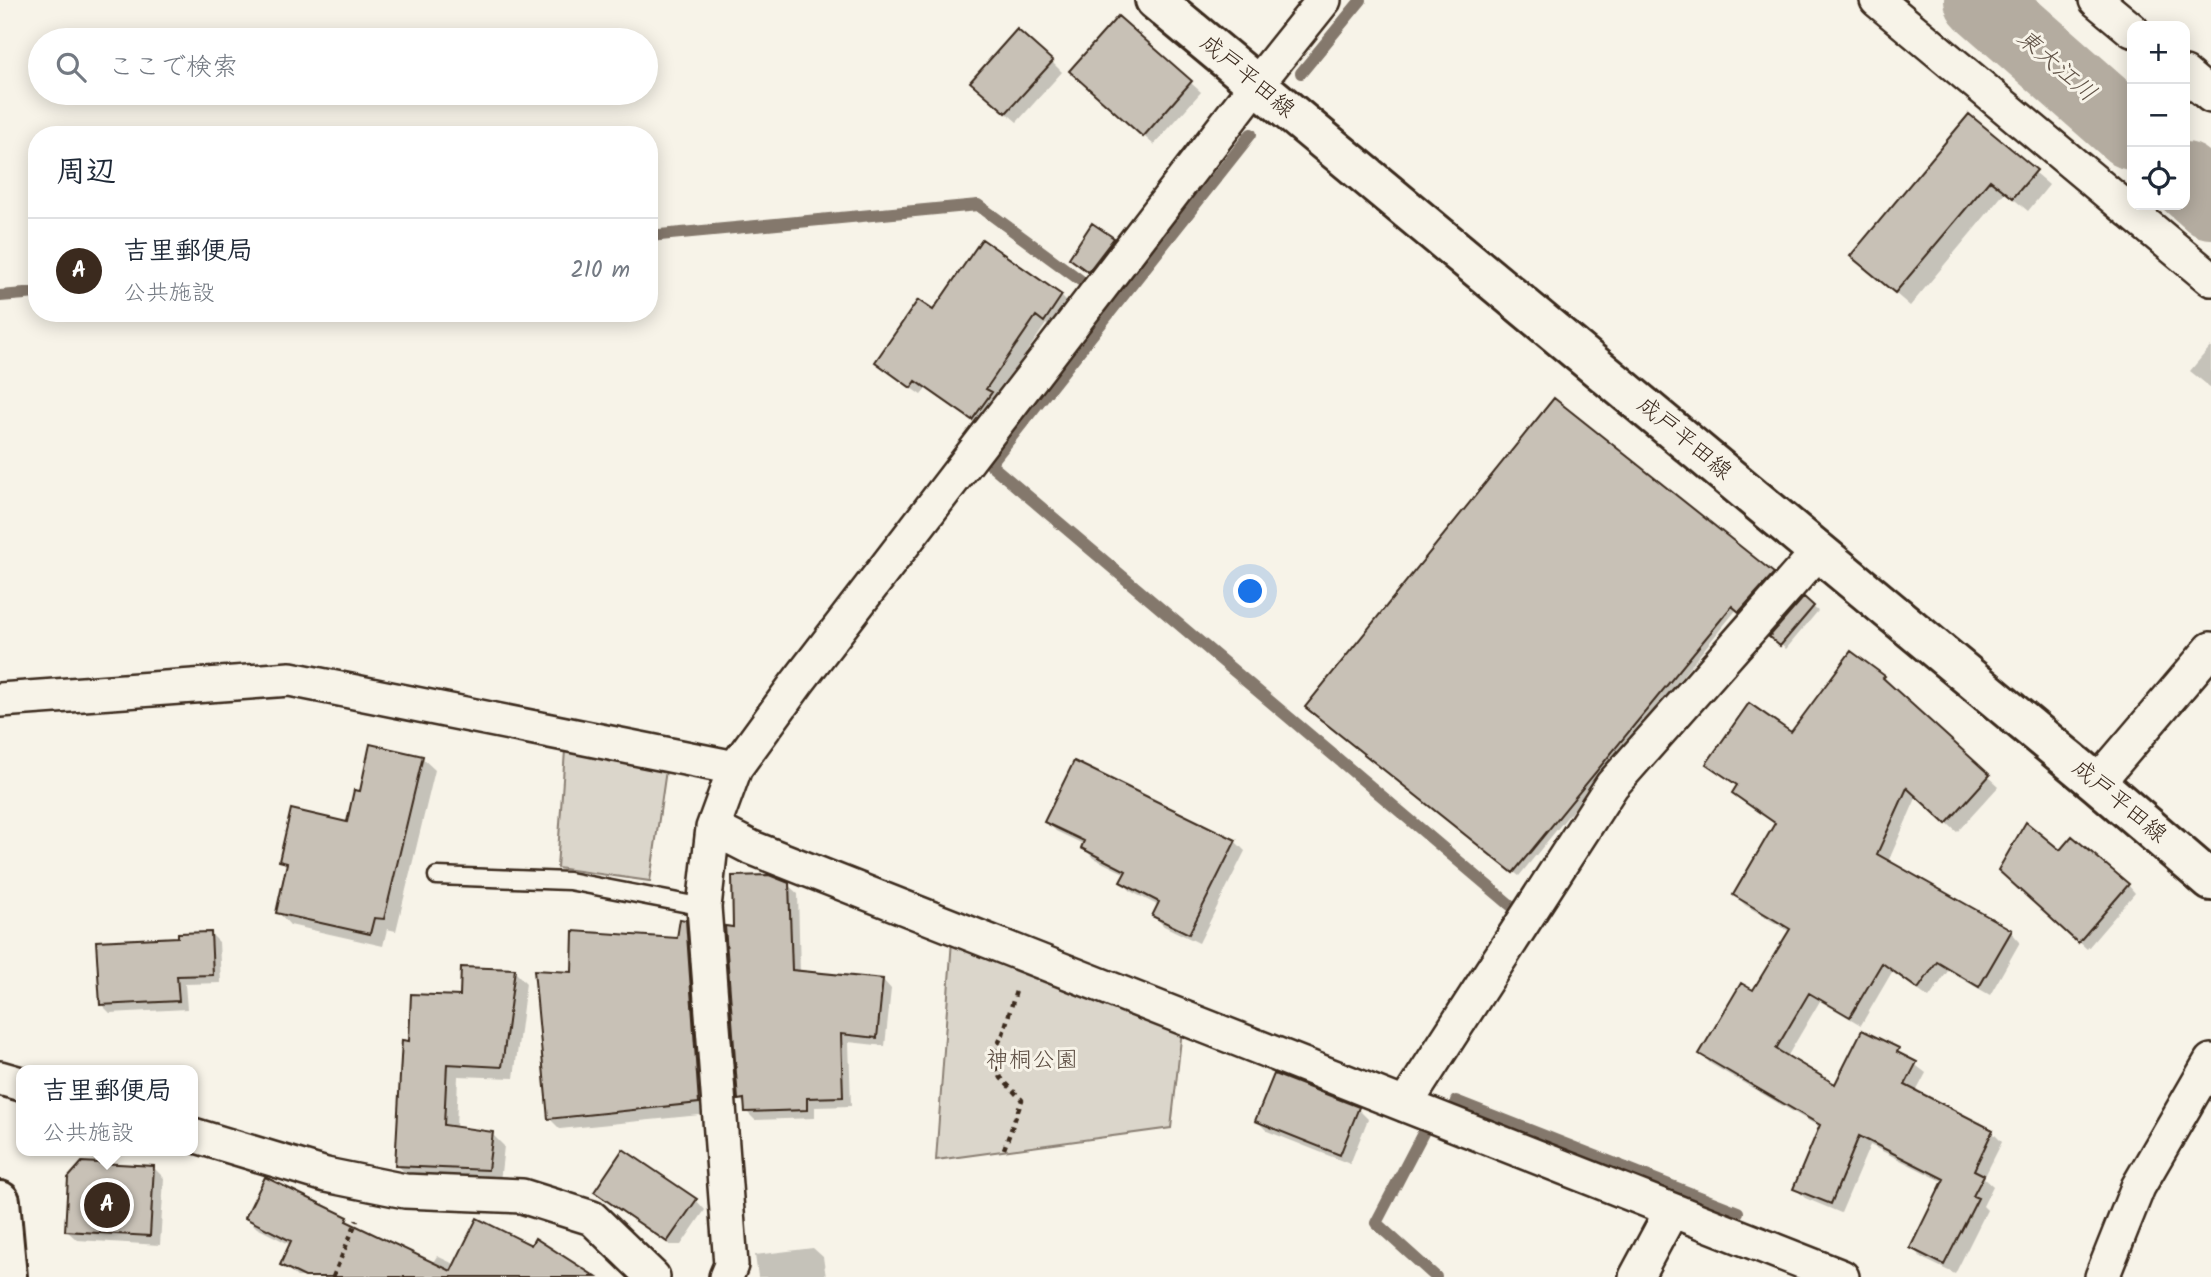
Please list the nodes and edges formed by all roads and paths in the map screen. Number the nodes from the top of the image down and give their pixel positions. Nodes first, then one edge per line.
1 (1155, 0) edge
2 (1324, 0) edge
3 (1877, 0) edge
4 (2096, 0) edge
5 (2127, 26) edge
6 (2190, 78) edge
7 (1256, 85) junction
8 (2211, 96) edge
9 (2211, 279) edge
10 (1819, 551) junction
11 (2211, 649) edge
12 (0, 699) edge
13 (735, 768) junction
14 (2097, 783) junction
15 (712, 828) junction
16 (437, 876) dead end
17 (2211, 881) edge
18 (704, 907) junction
19 (1026, 956) junction
20 (2211, 1061) edge
21 (1405, 1105) junction
22 (198, 1137) edge
23 (1004, 1149) dead end
24 (372, 1184) junction
25 (0, 1201) edge
26 (1671, 1212) junction
27 (7, 1277) edge
28 (332, 1277) edge
29 (653, 1277) edge
30 (726, 1277) edge
31 (1636, 1277) edge
32 (1842, 1277) edge
33 (2102, 1277) edge

1 - 7 main road, 成戸平田線
2 - 7 street
3 - 9 street
4 - 5 street
6 - 8 street
7 - 10 main road, 成戸平田線
7 - 13 street
10 - 14 main road, 成戸平田線
10 - 21 street
11 - 14 street
12 - 13 street
13 - 15 street
14 - 17 main road, 成戸平田線
15 - 18 street
15 - 19 street
16 - 18 lane
18 - 30 street
19 - 21 street
19 - 23 path
20 - 33 street
21 - 26 street
22 - 24 street
24 - 28 path
24 - 29 street
25 - 27 main road
26 - 31 street
26 - 32 street

